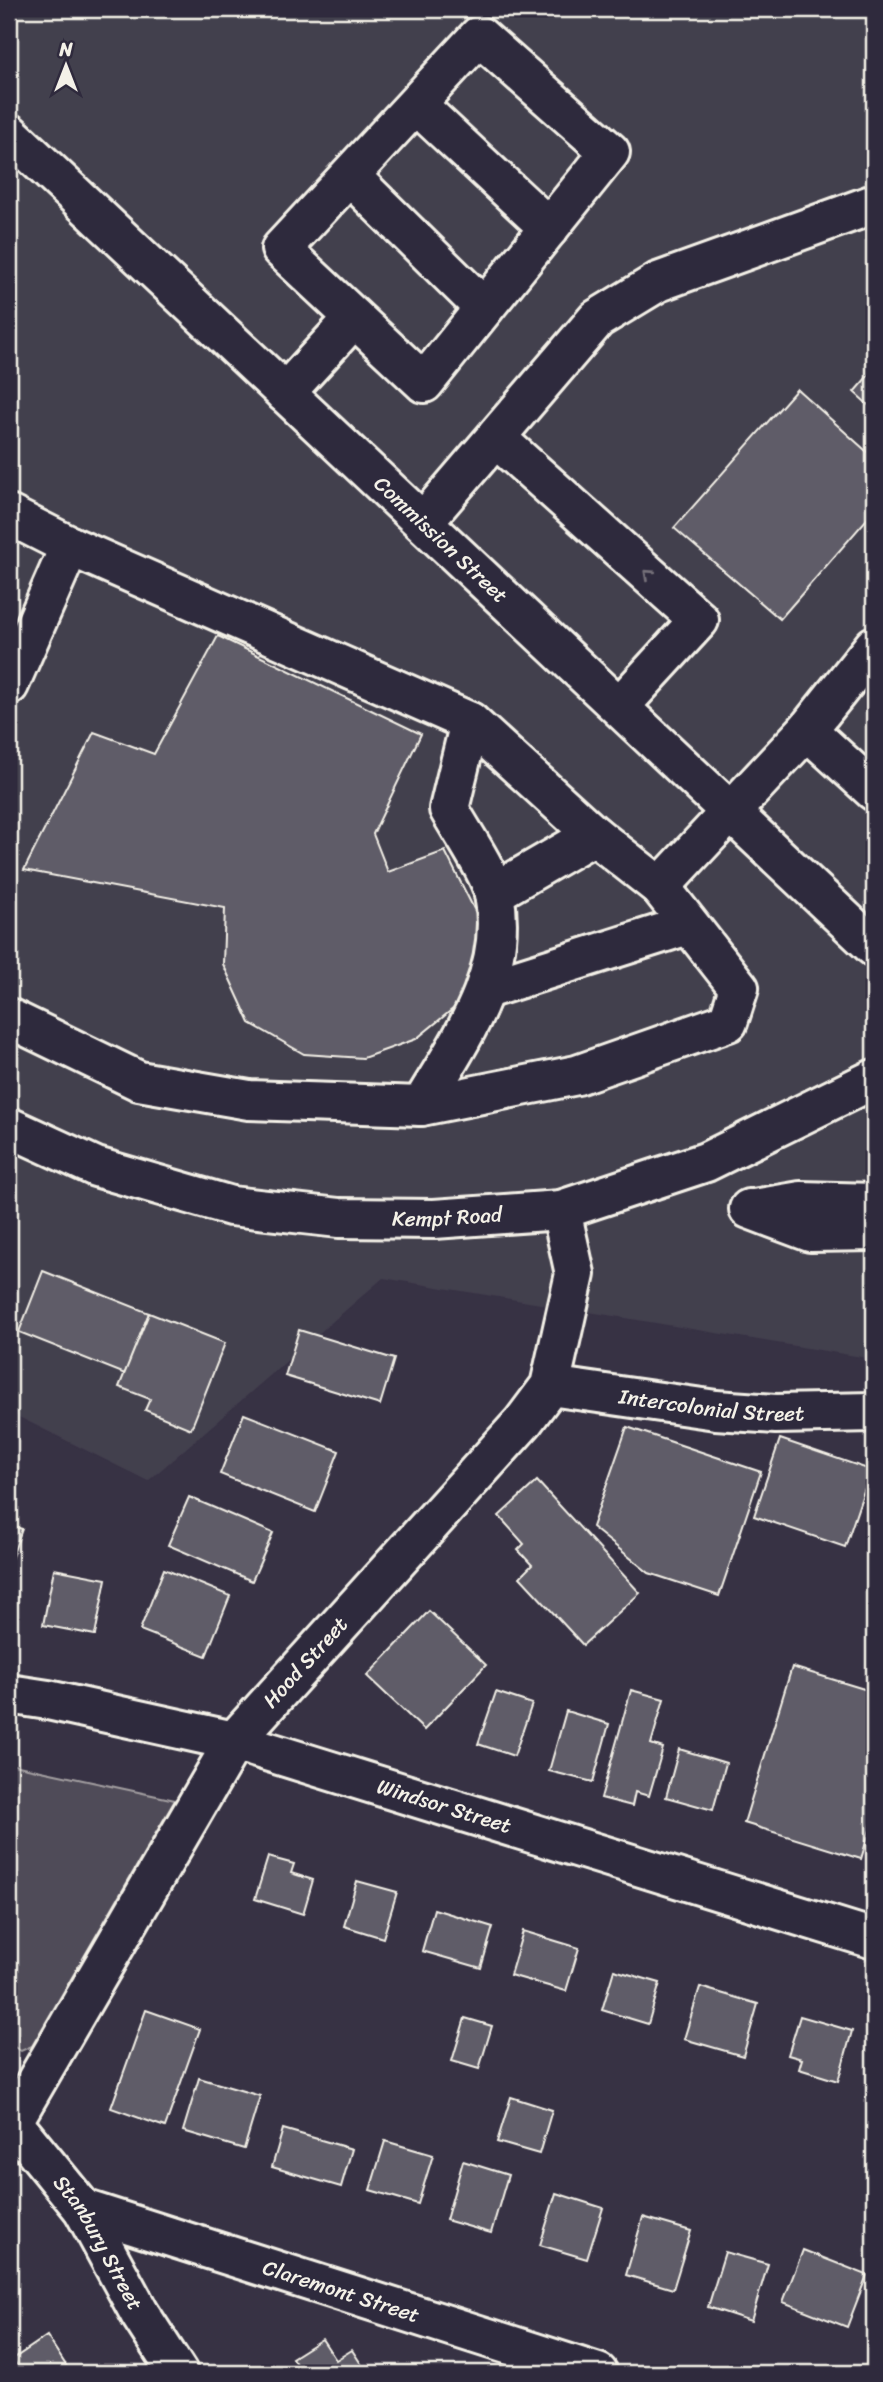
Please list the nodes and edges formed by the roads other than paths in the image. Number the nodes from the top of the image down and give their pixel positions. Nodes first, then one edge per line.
1 (417, 105) junction
2 (9, 132) edge
3 (350, 176) junction
4 (874, 204) edge
5 (549, 228) junction
6 (484, 309) junction
7 (354, 318) junction
8 (285, 393) junction
9 (497, 439) junction
10 (9, 515) edge
11 (423, 522) junction
12 (70, 546) junction
13 (874, 646) edge
14 (9, 685) edge
15 (620, 706) junction
16 (470, 722) junction
17 (807, 730) junction
18 (874, 791) edge
19 (731, 811) junction
20 (594, 835) junction
21 (660, 887) junction
22 (494, 893) junction
23 (688, 926) junction
24 (874, 947) edge
25 (486, 989) junction
26 (9, 1018) edge
27 (874, 1079) edge
28 (421, 1106) junction
29 (9, 1127) edge
30 (874, 1203) edge
31 (561, 1210) junction
32 (874, 1231) edge
33 (550, 1386) junction
34 (874, 1412) edge
35 (9, 1694) edge
36 (234, 1741) junction
37 (874, 1939) edge
38 (10, 2122) edge
39 (83, 2209) junction
40 (178, 2373) edge
41 (598, 2373) edge

1 - 3 street
1 - 5 street
1 - 5 street
2 - 8 street, Commission Street
3 - 6 street
3 - 7 street
4 - 9 street
5 - 6 street
6 - 7 street
7 - 8 street
8 - 11 street, Commission Street
9 - 11 street
15 -> 9 street
10 - 12 street
11 - 15 street, Commission Street
12 - 14 street
12 - 16 street
13 - 17 street
15 - 19 street, Commission Street
16 - 20 street
16 - 22 street
17 - 18 street
17 - 19 street
19 - 21 street
19 - 24 street, Commission Street
20 - 21 street
20 - 22 street
21 - 23 street
22 - 25 street
23 - 25 street
23 - 28 street
25 - 28 street
26 - 28 street
27 - 31 street, Kempt Road
29 - 31 street, Kempt Road
30 - 32 street
31 - 33 street, Hood Street
33 - 34 street, Intercolonial Street
33 - 36 street, Hood Street
35 - 36 street, Windsor Street
36 - 37 street, Windsor Street
36 - 38 street, Hood Street
38 - 39 street, Stanbury Street
39 - 40 street, Stanbury Street
39 - 41 street, Claremont Street

